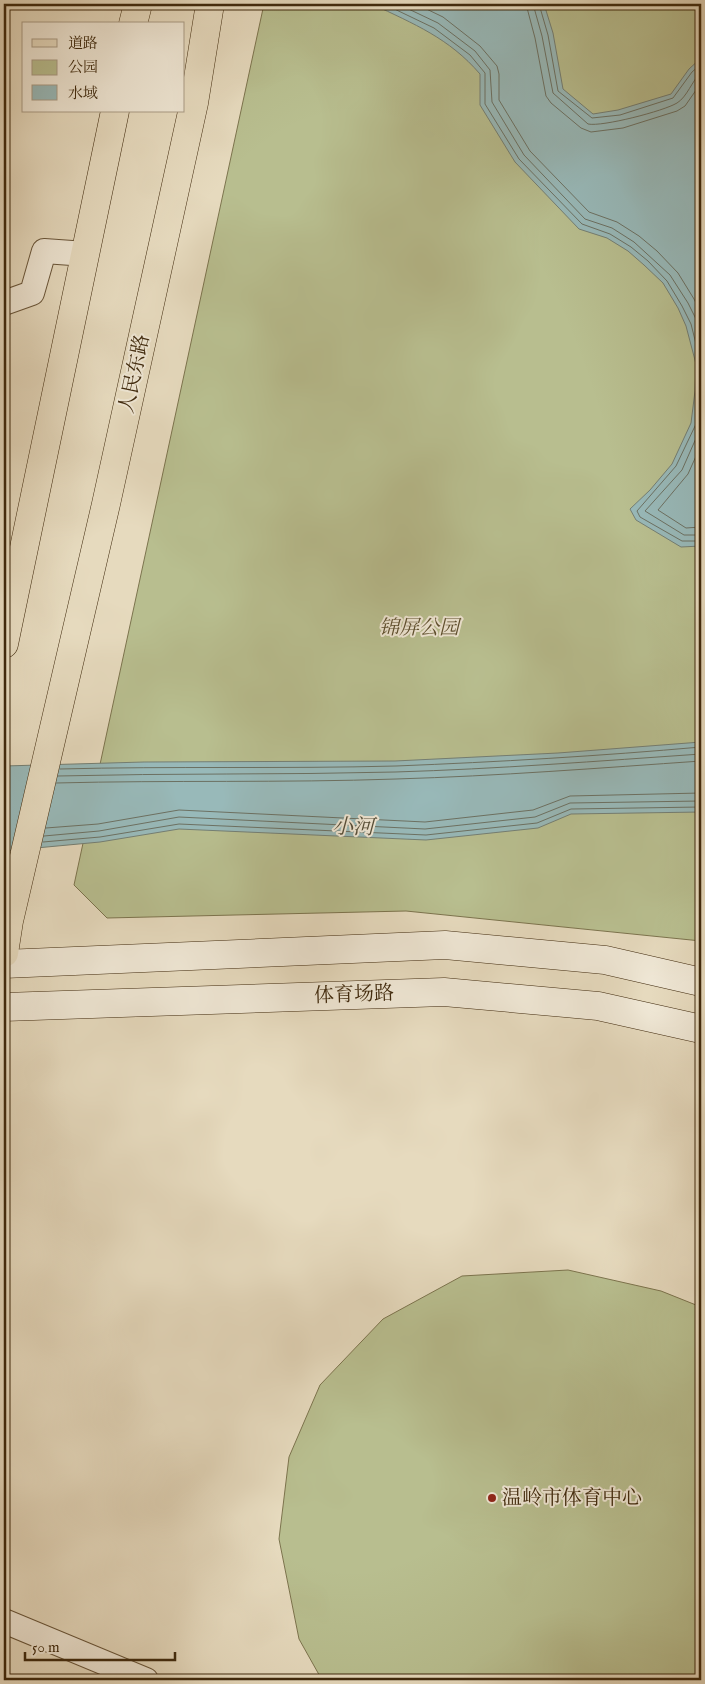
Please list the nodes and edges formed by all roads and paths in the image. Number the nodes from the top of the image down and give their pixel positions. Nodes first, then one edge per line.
1 (138, 4) edge
2 (210, 4) edge
3 (134, 22) edge
4 (115, 112) edge
5 (86, 254) junction
6 (4, 303) edge
7 (4, 644) edge
8 (4, 953) edge
9 (4, 964) edge
10 (701, 982) edge
11 (4, 1007) edge
12 (701, 1029) edge
13 (4, 1622) edge
14 (146, 1680) edge

1 - 3 main road
2 - 8 main road, 人民东路
4 - 5 main road
5 - 6 street
5 - 7 main road
9 - 10 main road
11 - 12 main road, 体育场路
13 - 14 street

